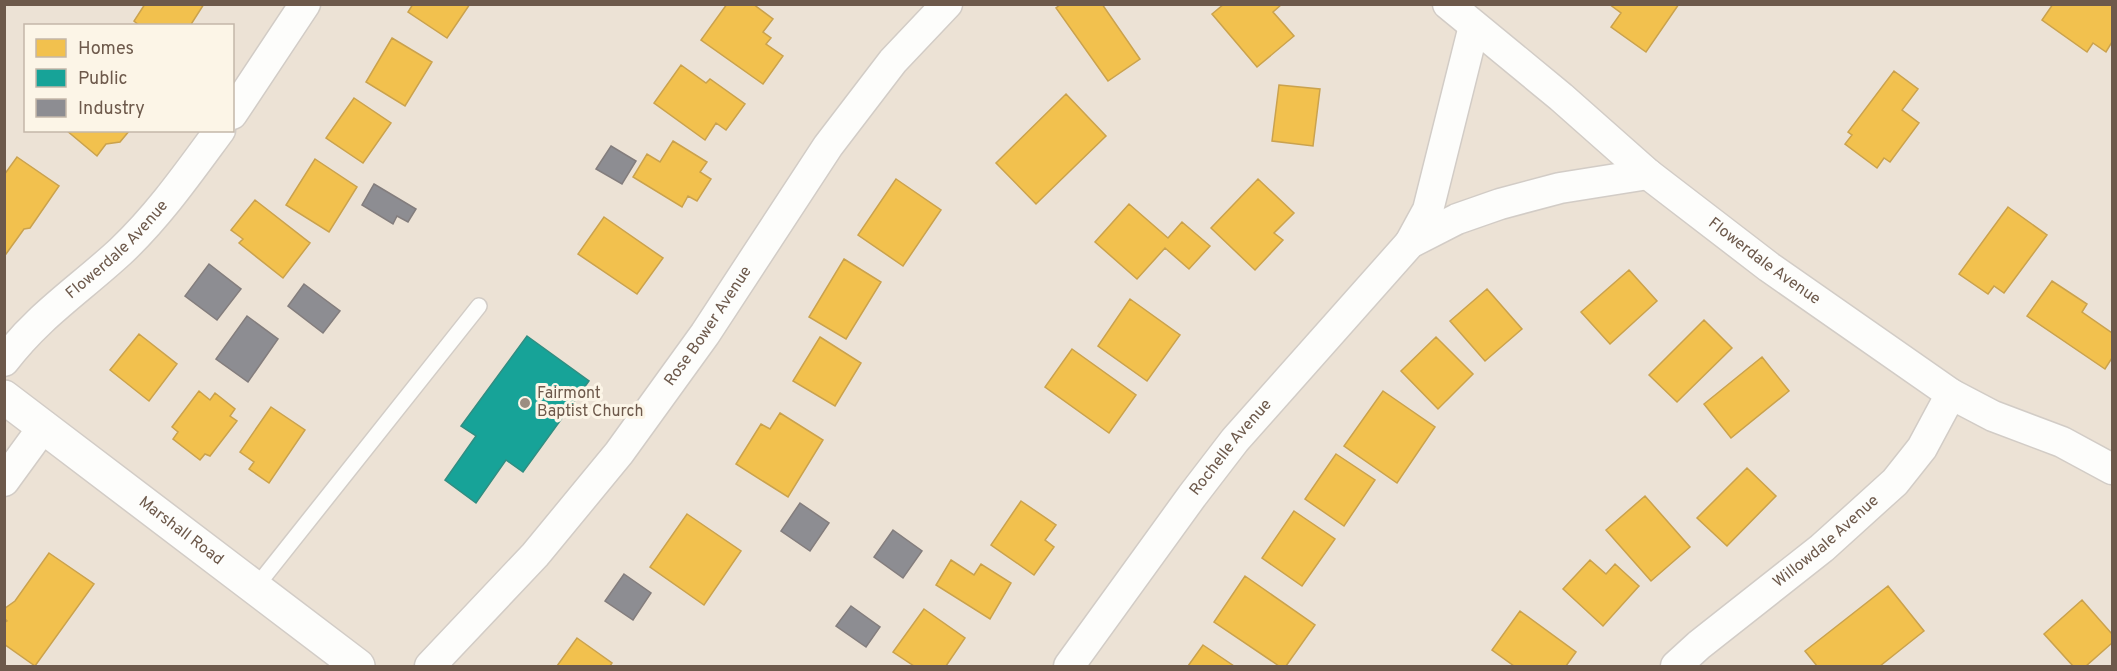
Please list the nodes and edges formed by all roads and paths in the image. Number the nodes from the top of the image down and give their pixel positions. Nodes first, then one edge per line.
1 (305, 4) edge
2 (947, 4) edge
3 (1448, 4) edge
4 (1474, 26) junction
5 (234, 111) edge
6 (219, 132) edge
7 (1648, 174) junction
8 (1410, 243) junction
9 (479, 306) dead end
10 (4, 361) edge
11 (1951, 394) junction
12 (4, 397) edge
13 (44, 426) junction
14 (2112, 469) edge
15 (4, 481) edge
16 (255, 588) junction
17 (358, 666) edge
18 (430, 666) edge
19 (1070, 666) edge
20 (1676, 666) edge

1 - 5 street
2 - 18 street, Rose Bower Avenue
3 - 4 street, Flowerdale Avenue
4 - 7 street, Flowerdale Avenue
4 - 8 street, Rochelle Avenue
6 - 10 street, Flowerdale Avenue
7 - 8 street, Rochelle Avenue
7 - 11 street, Flowerdale Avenue
8 - 19 street, Rochelle Avenue
9 - 16 lane
11 - 14 street, Flowerdale Avenue
11 - 20 street, Willowdale Avenue
12 - 13 street, Marshall Road
13 - 15 street
13 - 16 street, Marshall Road
16 - 17 street, Marshall Road

